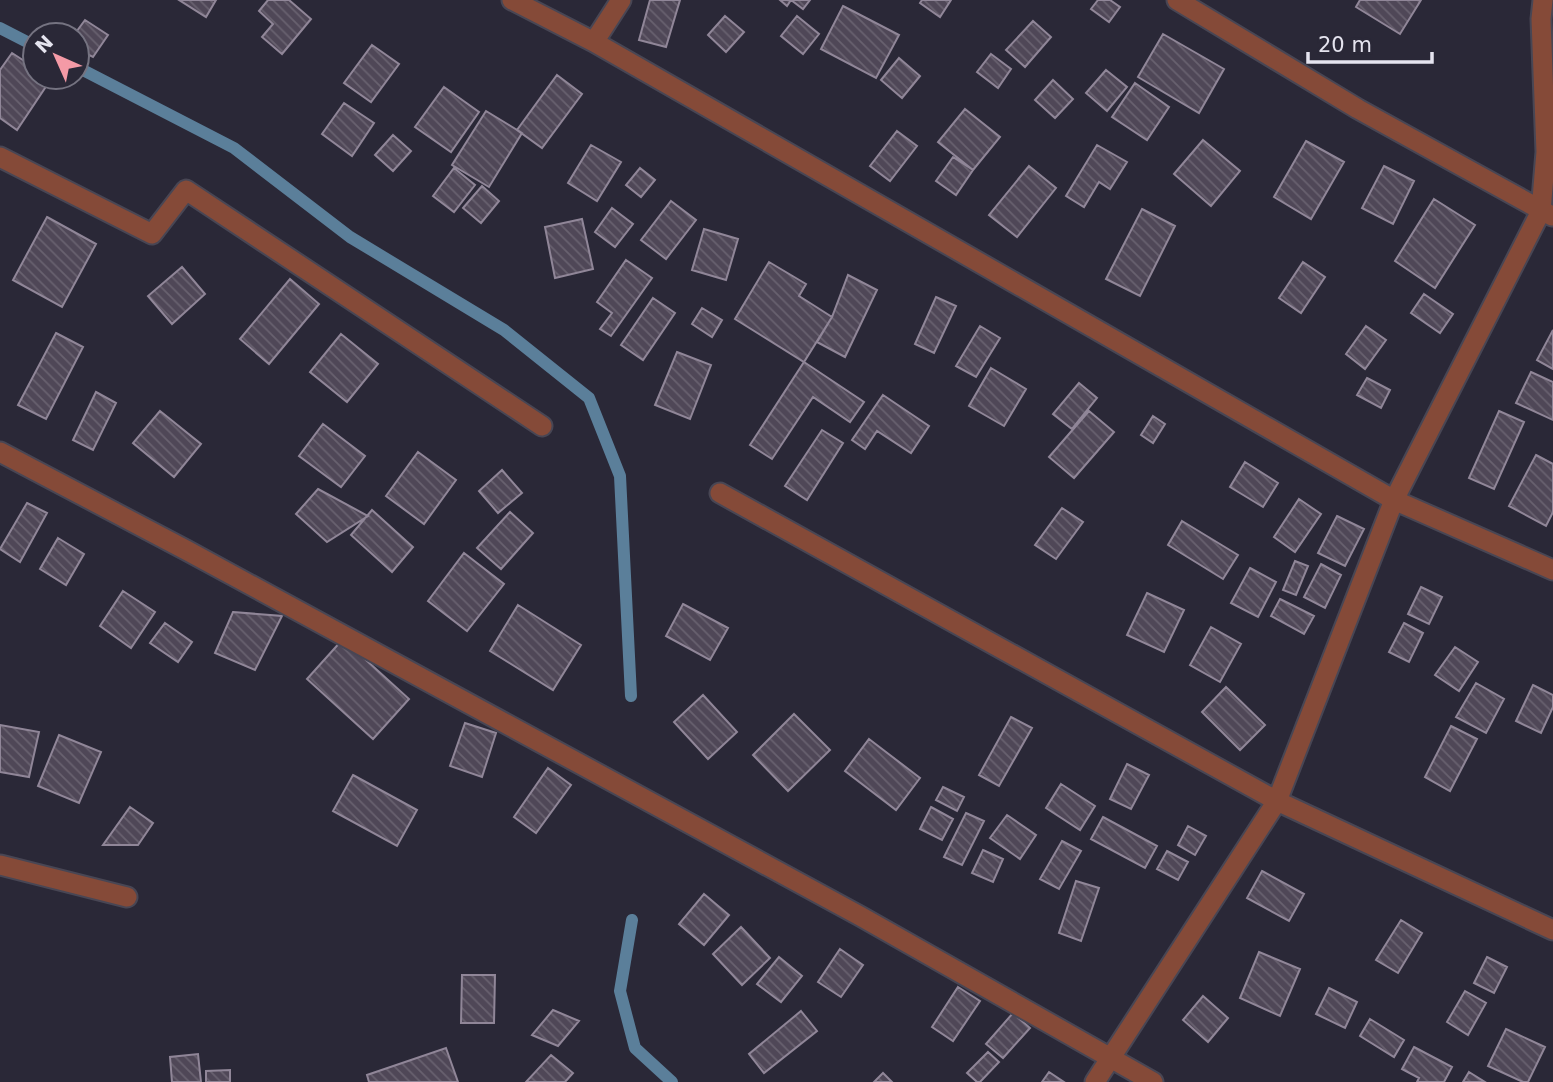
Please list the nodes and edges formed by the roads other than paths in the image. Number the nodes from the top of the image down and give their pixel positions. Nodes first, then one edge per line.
1 (512, 0) edge
2 (621, 0) edge
3 (1177, 0) edge
4 (1543, 0) edge
5 (594, 42) junction
6 (0, 157) edge
7 (1547, 214) edge
8 (542, 426) dead end
9 (0, 452) edge
10 (720, 493) dead end
11 (1394, 500) junction
12 (1553, 570) edge
13 (1277, 801) junction
14 (0, 865) edge
15 (127, 897) dead end
16 (1553, 930) edge
17 (1112, 1057) junction
18 (1095, 1082) edge
19 (1153, 1082) edge

1 - 5 street
2 - 5 street
3 - 7 street
4 - 7 street
5 - 11 street
6 - 8 street
7 - 11 street
9 - 17 street
10 - 13 street
11 - 12 street
11 - 13 street
13 - 16 street
13 - 17 street
14 - 15 street
17 - 18 street
17 - 19 street

